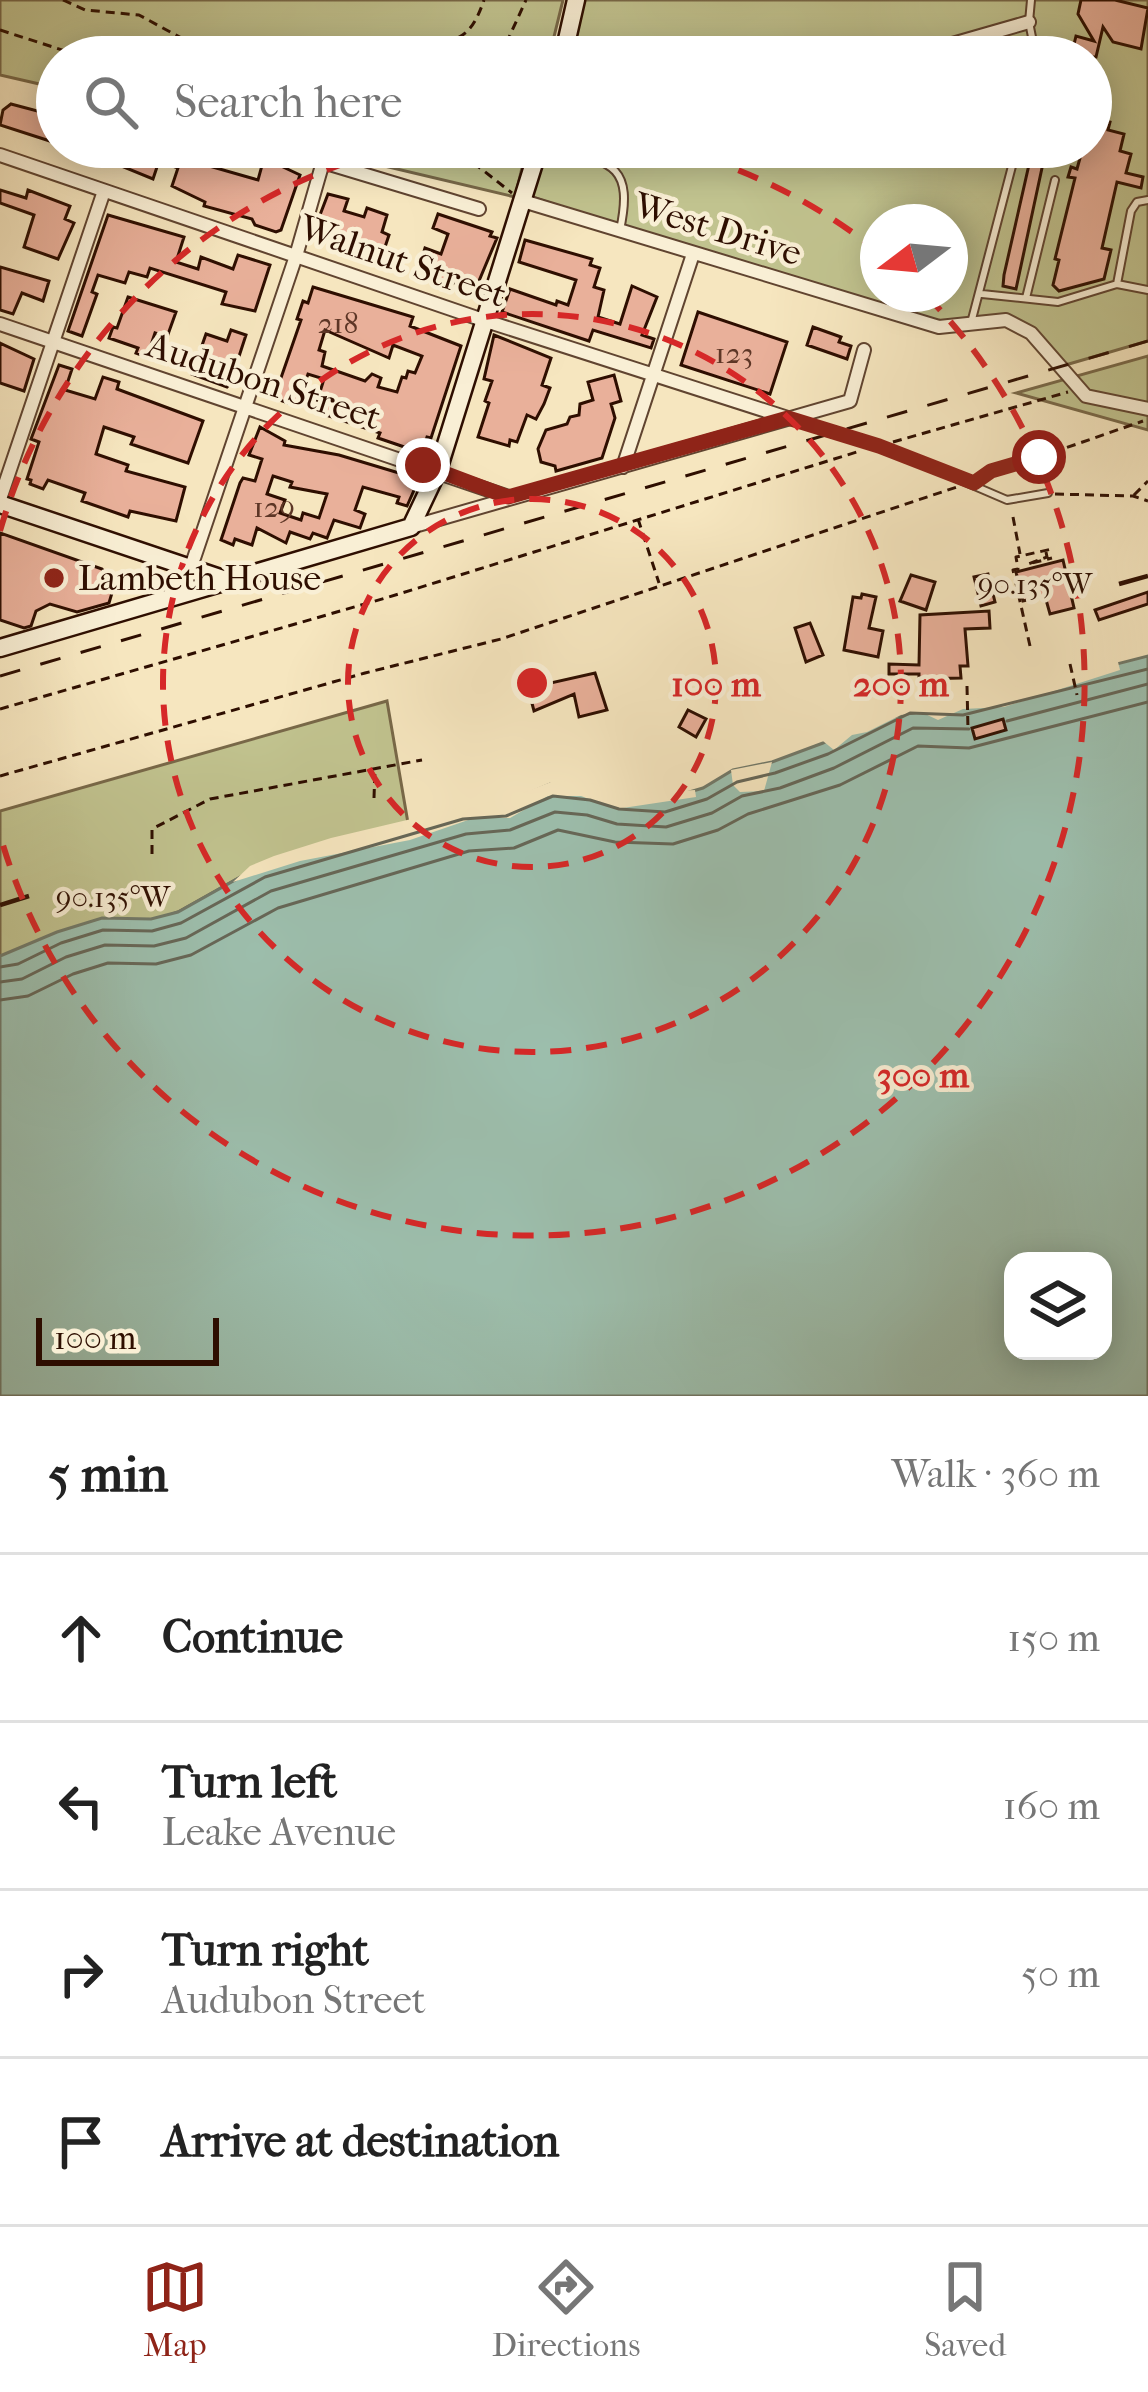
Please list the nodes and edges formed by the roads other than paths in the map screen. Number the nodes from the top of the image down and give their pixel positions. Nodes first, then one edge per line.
1 (576, 0) edge
2 (1031, 0) edge
3 (1030, 22) junction
4 (567, 36) edge
5 (981, 36) edge
6 (1032, 36) edge
7 (0, 155) edge
8 (36, 167) edge
9 (39, 168) edge
10 (321, 168) edge
11 (343, 168) edge
12 (535, 168) edge
13 (612, 168) edge
14 (1012, 168) edge
15 (1055, 180) dead end
16 (104, 190) junction
17 (1148, 200) edge
18 (523, 201) junction
19 (479, 209) dead end
20 (620, 230) junction
21 (693, 254) junction
22 (296, 256) junction
23 (1117, 284) junction
24 (1148, 290) edge
25 (982, 294) junction
26 (1026, 298) junction
27 (486, 321) junction
28 (0, 324) edge
29 (970, 324) junction
30 (53, 342) junction
31 (864, 350) dead end
32 (656, 376) junction
33 (245, 407) junction
34 (1148, 409) edge
35 (788, 418) junction
36 (623, 467) junction
37 (438, 470) junction
38 (1048, 493) road end
39 (508, 497) junction
40 (0, 501) edge
41 (411, 527) junction
42 (185, 565) junction
43 (230, 581) junction
44 (169, 599) junction
45 (0, 648) edge

1 - 4 street
2 - 3 lane
3 - 5 street
3 - 6 lane
7 - 8 street, Walnut Street
9 - 16 street, Walnut Street
10 - 22 street
11 - 19 street
12 - 18 street
13 - 20 lane
14 - 25 lane
15 - 26 lane
16 - 22 street, Walnut Street
16 - 30 street
17 - 23 lane
18 - 20 street, West Drive
18 - 27 street
20 - 21 street, West Drive
21 - 29 street, West Drive
21 - 32 street
22 - 27 street, Walnut Street
22 - 33 street
23 - 24 lane
23 - 26 lane
25 - 26 lane
25 - 29 lane
27 - 32 street, Walnut Street
27 - 37 street
28 - 30 street, Audubon Street
29 - 34 street, West Drive
30 - 33 street, Audubon Street
30 - 40 street
31 - 35 street
32 - 35 street, Walnut Street
32 - 36 street
33 - 37 street, Audubon Street
33 - 42 street
35 - 36 street
35 - 38 lane
36 - 39 street
37 - 39 street, Audubon Street
37 - 41 street
39 - 41 street
40 - 42 street
41 - 43 street
42 - 43 street
42 - 44 street
43 - 44 street
44 - 45 street

